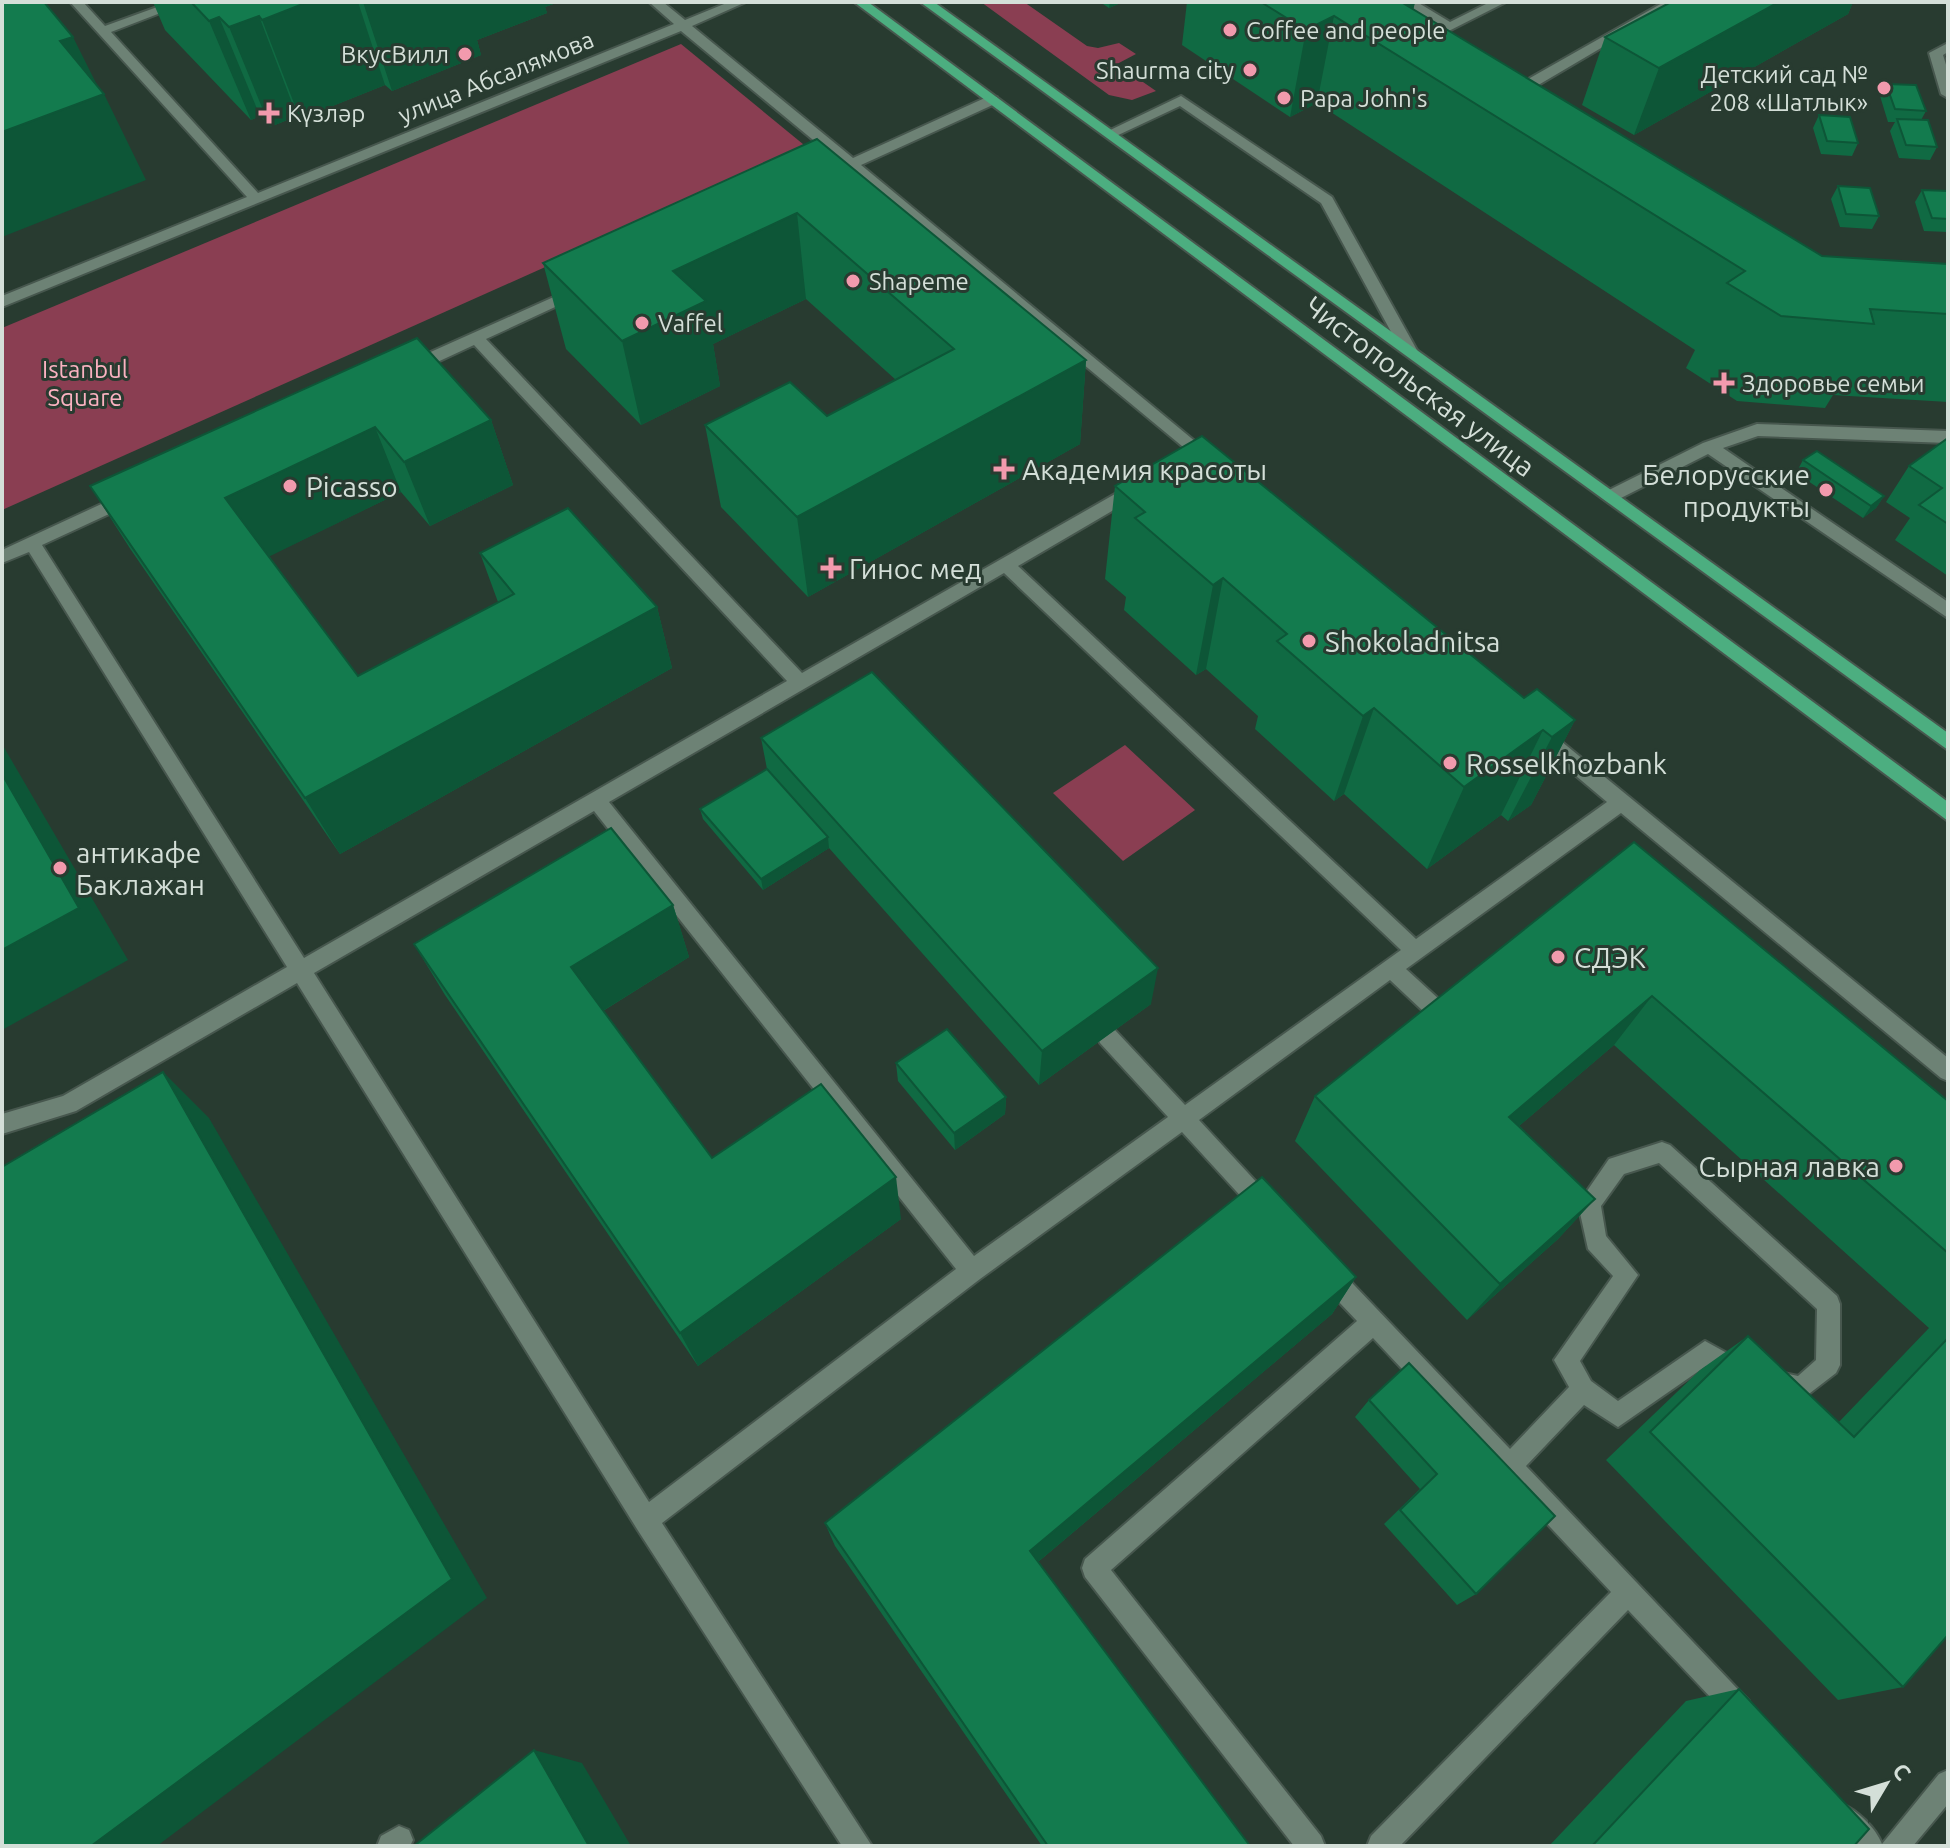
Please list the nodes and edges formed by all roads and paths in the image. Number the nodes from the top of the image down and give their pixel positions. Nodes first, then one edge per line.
1 (76, 2) edge
2 (183, 2) edge
3 (655, 2) edge
4 (740, 2) edge
5 (860, 2) edge
6 (926, 2) edge
7 (1408, 2) edge
8 (1500, 2) edge
9 (1673, 2) edge
10 (684, 26) junction
11 (1450, 27) junction
12 (102, 31) junction
13 (1409, 47) edge
14 (1948, 47) edge
15 (1948, 94) edge
16 (992, 100) junction
17 (1496, 109) edge
18 (1109, 134) junction
19 (852, 164) junction
20 (824, 176) edge
21 (257, 200) junction
22 (587, 286) edge
23 (2, 302) edge
24 (476, 338) junction
25 (1410, 352) junction
26 (390, 378) edge
27 (1948, 437) edge
28 (1709, 447) junction
29 (1178, 465) edge
30 (1155, 479) edge
31 (147, 490) edge
32 (1609, 497) junction
33 (32, 543) junction
34 (2, 557) edge
35 (1005, 564) junction
36 (1948, 611) edge
37 (800, 683) junction
38 (1525, 722) edge
39 (1948, 743) edge
40 (596, 800) junction
41 (1621, 802) junction
42 (1948, 813) edge
43 (1416, 951) junction
44 (302, 969) junction
45 (1392, 969) junction
46 (1446, 1019) edge
47 (1107, 1036) edge
48 (1948, 1071) edge
49 (1182, 1120) junction
50 (2, 1124) edge
51 (1278, 1221) edge
52 (1310, 1255) edge
53 (972, 1271) junction
54 (1373, 1322) junction
55 (1583, 1389) junction
56 (1509, 1467) junction
57 (646, 1520) junction
58 (1627, 1593) junction
59 (1759, 1731) edge
60 (1948, 1783) edge
61 (1826, 1800) edge
62 (858, 1846) edge
63 (1311, 1846) edge
64 (1381, 1846) edge
65 (1870, 1846) edge
66 (1895, 1846) edge

1 - 12 street
2 - 12 street
3 - 10 street
4 - 10 street, улица Абсалямова
5 - 16 main road, Чистопольская улица
6 - 18 main road, Чистопольская улица
7 - 11 street
8 - 11 street
9 - 17 street
10 - 19 street
10 - 21 street, улица Абсалямова
11 - 13 street
12 - 21 street
14 - 15 street
16 - 19 street
16 - 42 main road, Чистопольская улица
18 - 25 main road, Чистопольская улица
18 - 25 street
19 - 20 street
19 - 29 street
21 - 23 street, улица Абсалямова
22 - 24 street
24 - 26 street
24 - 37 street
25 - 32 main road, Чистопольская улица
27 - 28 street
28 - 32 street
28 - 36 street
30 - 35 street
31 - 33 street
32 - 39 main road, Чистопольская улица
33 - 34 street
33 - 44 street
35 - 37 street
35 - 43 street
37 - 40 street
38 - 41 street
40 - 44 street
40 - 53 street
41 - 43 street
41 - 48 street
43 - 45 street
44 - 50 street
44 - 57 street
45 - 46 street
45 - 49 street
47 - 49 street
49 - 51 street
49 - 53 street
52 - 54 street
53 - 57 street
54 - 56 street
54 - 63 street
55 - 55 street
55 - 56 street
56 - 58 street
57 - 62 street
58 - 59 street
58 - 64 street
60 - 66 street
61 - 65 street

